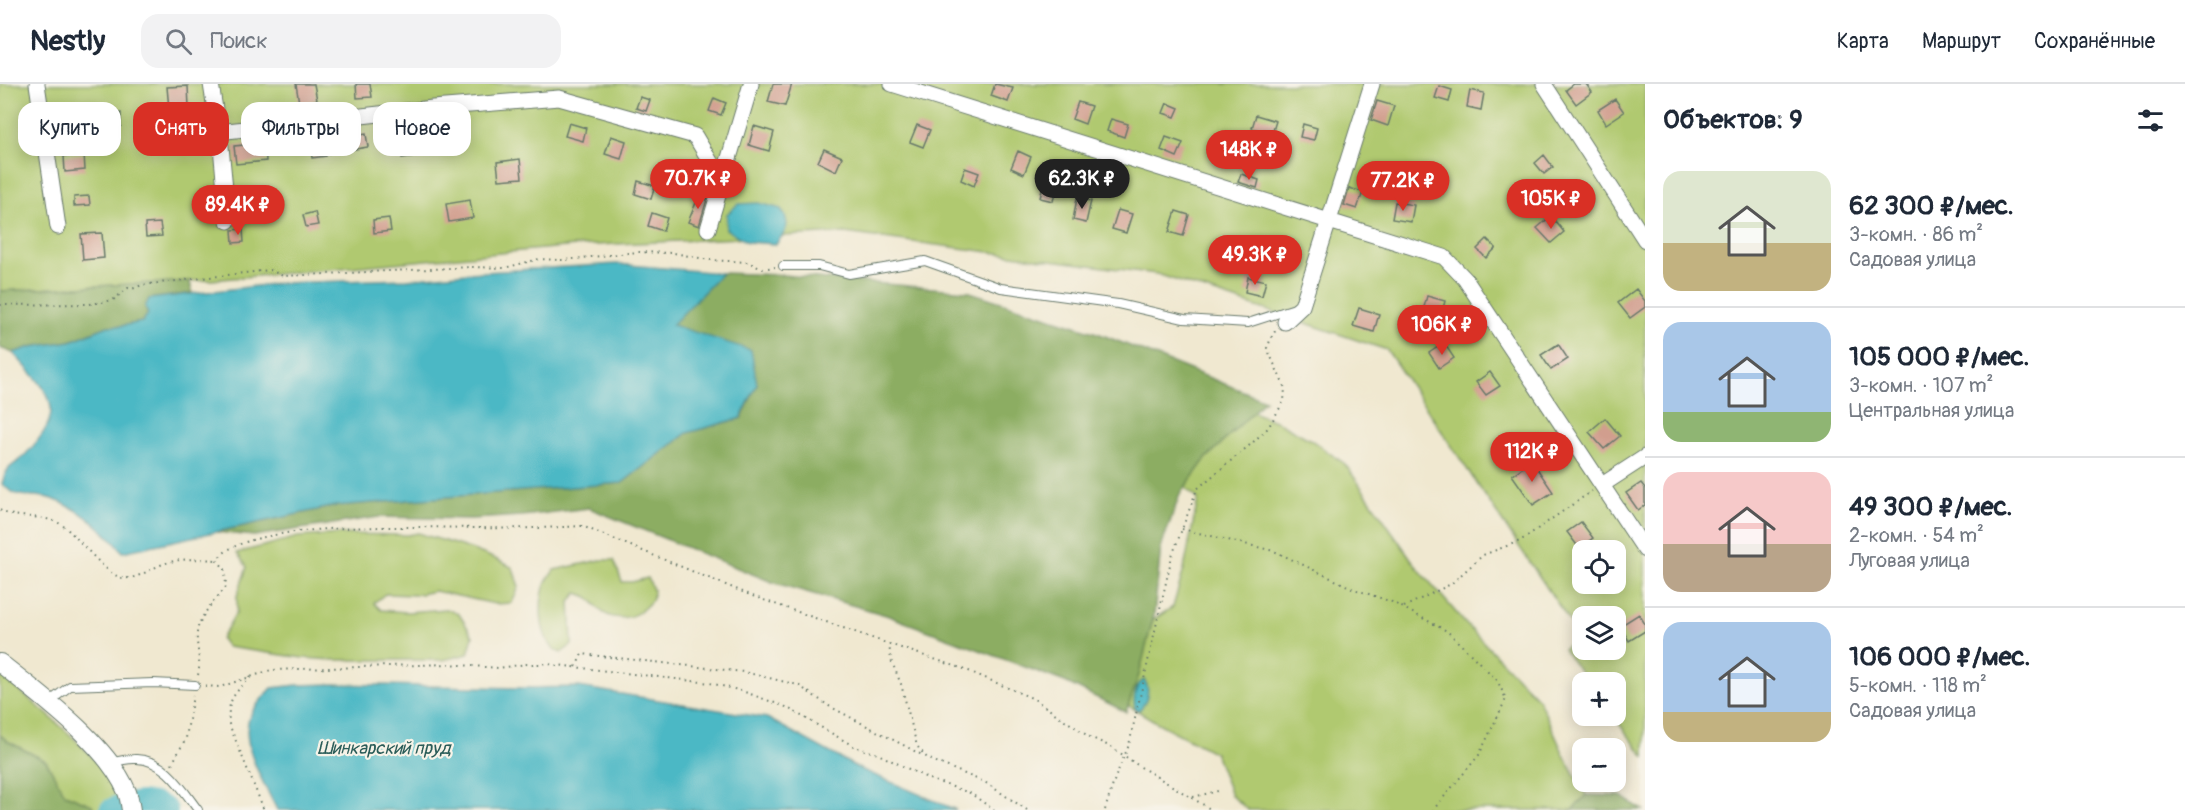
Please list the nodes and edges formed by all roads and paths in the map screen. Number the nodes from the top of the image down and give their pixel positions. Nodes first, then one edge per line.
1 (37, 84) edge
2 (211, 84) edge
3 (751, 84) edge
4 (892, 84) edge
5 (1372, 84) edge
6 (1544, 84) edge
7 (214, 102) edge
8 (229, 131) edge
9 (221, 156) edge
10 (724, 180) junction
11 (228, 221) dead end
12 (1330, 221) junction
13 (58, 227) dead end
14 (708, 229) dead end
15 (1645, 240) edge
16 (783, 266) joint
17 (0, 305) edge
18 (1302, 306) junction
19 (1285, 322) joint
20 (1645, 457) edge
21 (1602, 485) junction
22 (0, 510) edge
23 (1182, 529) junction
24 (1645, 550) edge
25 (217, 560) junction
26 (1403, 608) junction
27 (889, 644) junction
28 (0, 663) edge
29 (576, 667) junction
30 (253, 675) junction
31 (195, 685) junction
32 (49, 702) junction
33 (1124, 756) junction
34 (927, 758) junction
35 (109, 763) junction
36 (166, 772) junction
37 (1222, 790) dead end
38 (1193, 797) junction
39 (131, 810) edge
40 (198, 810) edge
41 (264, 810) edge
42 (994, 810) edge
43 (1027, 810) edge
44 (1105, 810) edge
45 (1212, 810) edge
46 (1433, 810) edge

1 - 13 street
2 - 7 street
3 - 10 street
4 - 12 street
5 - 12 street
6 - 15 street
8 - 10 street
9 - 11 street
10 - 14 street
12 - 18 street
12 - 21 street
16 - 17 path
16 - 18 lane
18 - 19 street
19 - 23 path
20 - 21 street
21 - 24 street
21 - 26 path
22 - 25 path
23 - 26 path
23 - 33 path
25 - 27 path
25 - 31 path
26 - 46 path
27 - 33 path
27 - 34 path
28 - 32 street
29 - 30 path
29 - 34 path
29 - 42 path
30 - 31 path
30 - 41 path
31 - 32 lane
31 - 36 path
32 - 35 street
33 - 38 path
33 - 44 path
34 - 43 path
35 - 36 lane
35 - 39 street
36 - 40 lane
37 - 38 path
38 - 45 path

